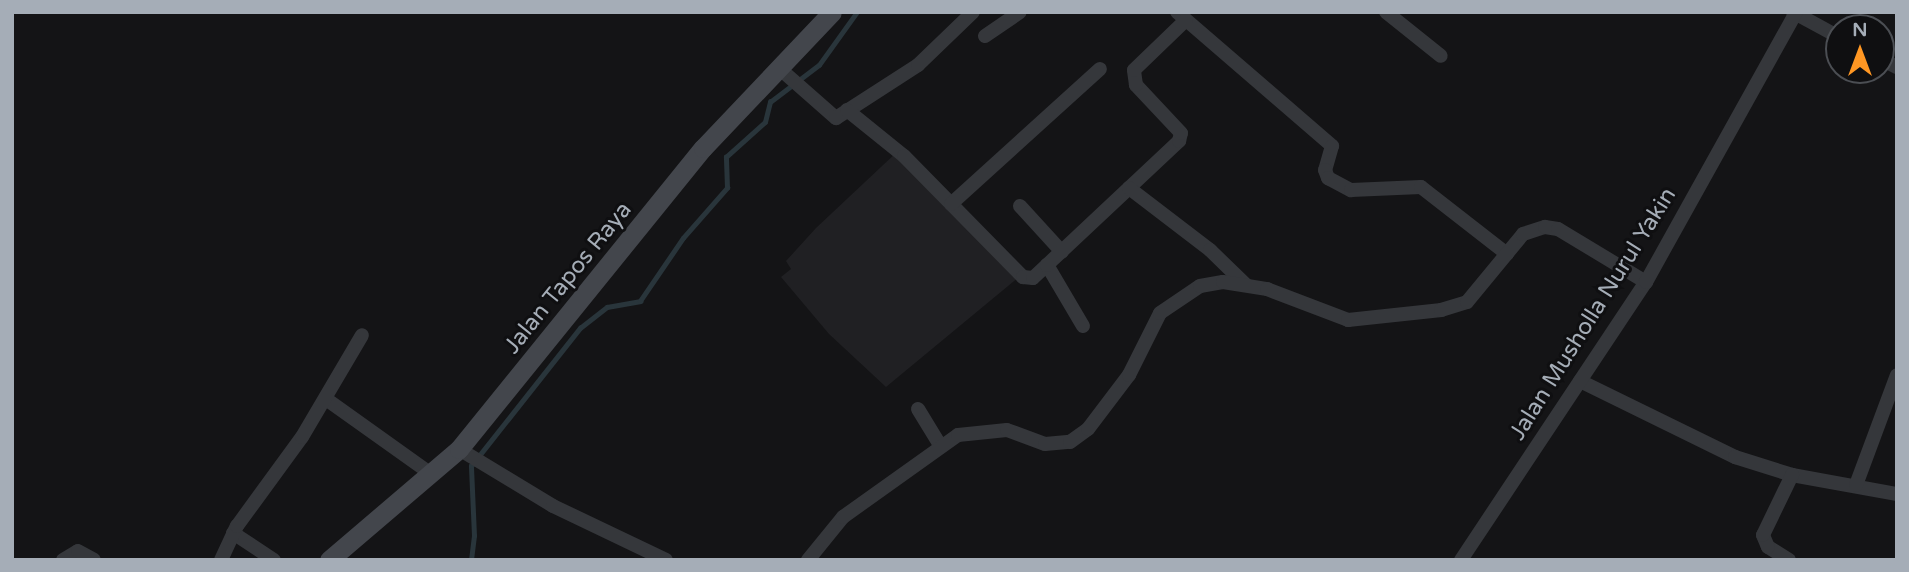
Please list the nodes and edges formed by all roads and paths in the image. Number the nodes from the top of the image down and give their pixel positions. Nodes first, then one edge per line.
1 (832, 12) edge
2 (973, 12) edge
3 (1020, 12) edge
4 (1386, 12) edge
5 (1794, 13) edge
6 (1182, 16) edge
7 (1825, 30) edge
8 (985, 36) dead end
9 (1441, 56) dead end
10 (1100, 69) dead end
11 (784, 73) junction
12 (847, 110) junction
13 (1129, 188) junction
14 (951, 204) junction
15 (1020, 206) dead end
16 (1062, 252) junction
17 (1507, 254) junction
18 (1047, 265) junction
19 (1646, 282) junction
20 (1246, 285) junction
21 (1083, 326) dead end
22 (362, 335) dead end
23 (1897, 375) edge
24 (1580, 381) junction
25 (326, 399) junction
26 (918, 409) dead end
27 (940, 445) junction
28 (466, 453) junction
29 (431, 474) junction
30 (1792, 475) junction
31 (1856, 485) junction
32 (1897, 494) edge
33 (233, 533) junction
34 (63, 560) edge
35 (94, 560) edge
36 (221, 560) edge
37 (274, 560) edge
38 (329, 560) edge
39 (666, 560) edge
40 (808, 560) edge
41 (1461, 560) edge
42 (1789, 560) edge

1 - 11 main road, Jalan Tapos Raya
2 - 12 street
3 - 8 street
4 - 9 street
5 - 7 street
5 - 19 street, Jalan Musholla Nurul Yakin
6 - 13 street
6 - 17 street
10 - 14 street
11 - 12 street
11 - 28 main road, Jalan Tapos Raya
12 - 14 street
13 - 16 street
13 - 20 street
14 - 18 street
15 - 16 street
16 - 18 street
17 - 19 street
17 - 20 street
18 - 21 street
19 - 24 street, Jalan Musholla Nurul Yakin
20 - 27 street
22 - 25 street
23 - 31 street
24 - 30 street
24 - 41 street, Jalan Musholla Nurul Yakin
25 - 29 street
25 - 33 street
26 - 27 street
27 - 40 street
28 - 29 main road, Jalan Tapos Raya
28 - 39 street
29 - 38 main road, Jalan Tapos Raya
30 - 31 street
30 - 42 street
31 - 32 street
33 - 36 street
33 - 37 street
34 - 35 street

